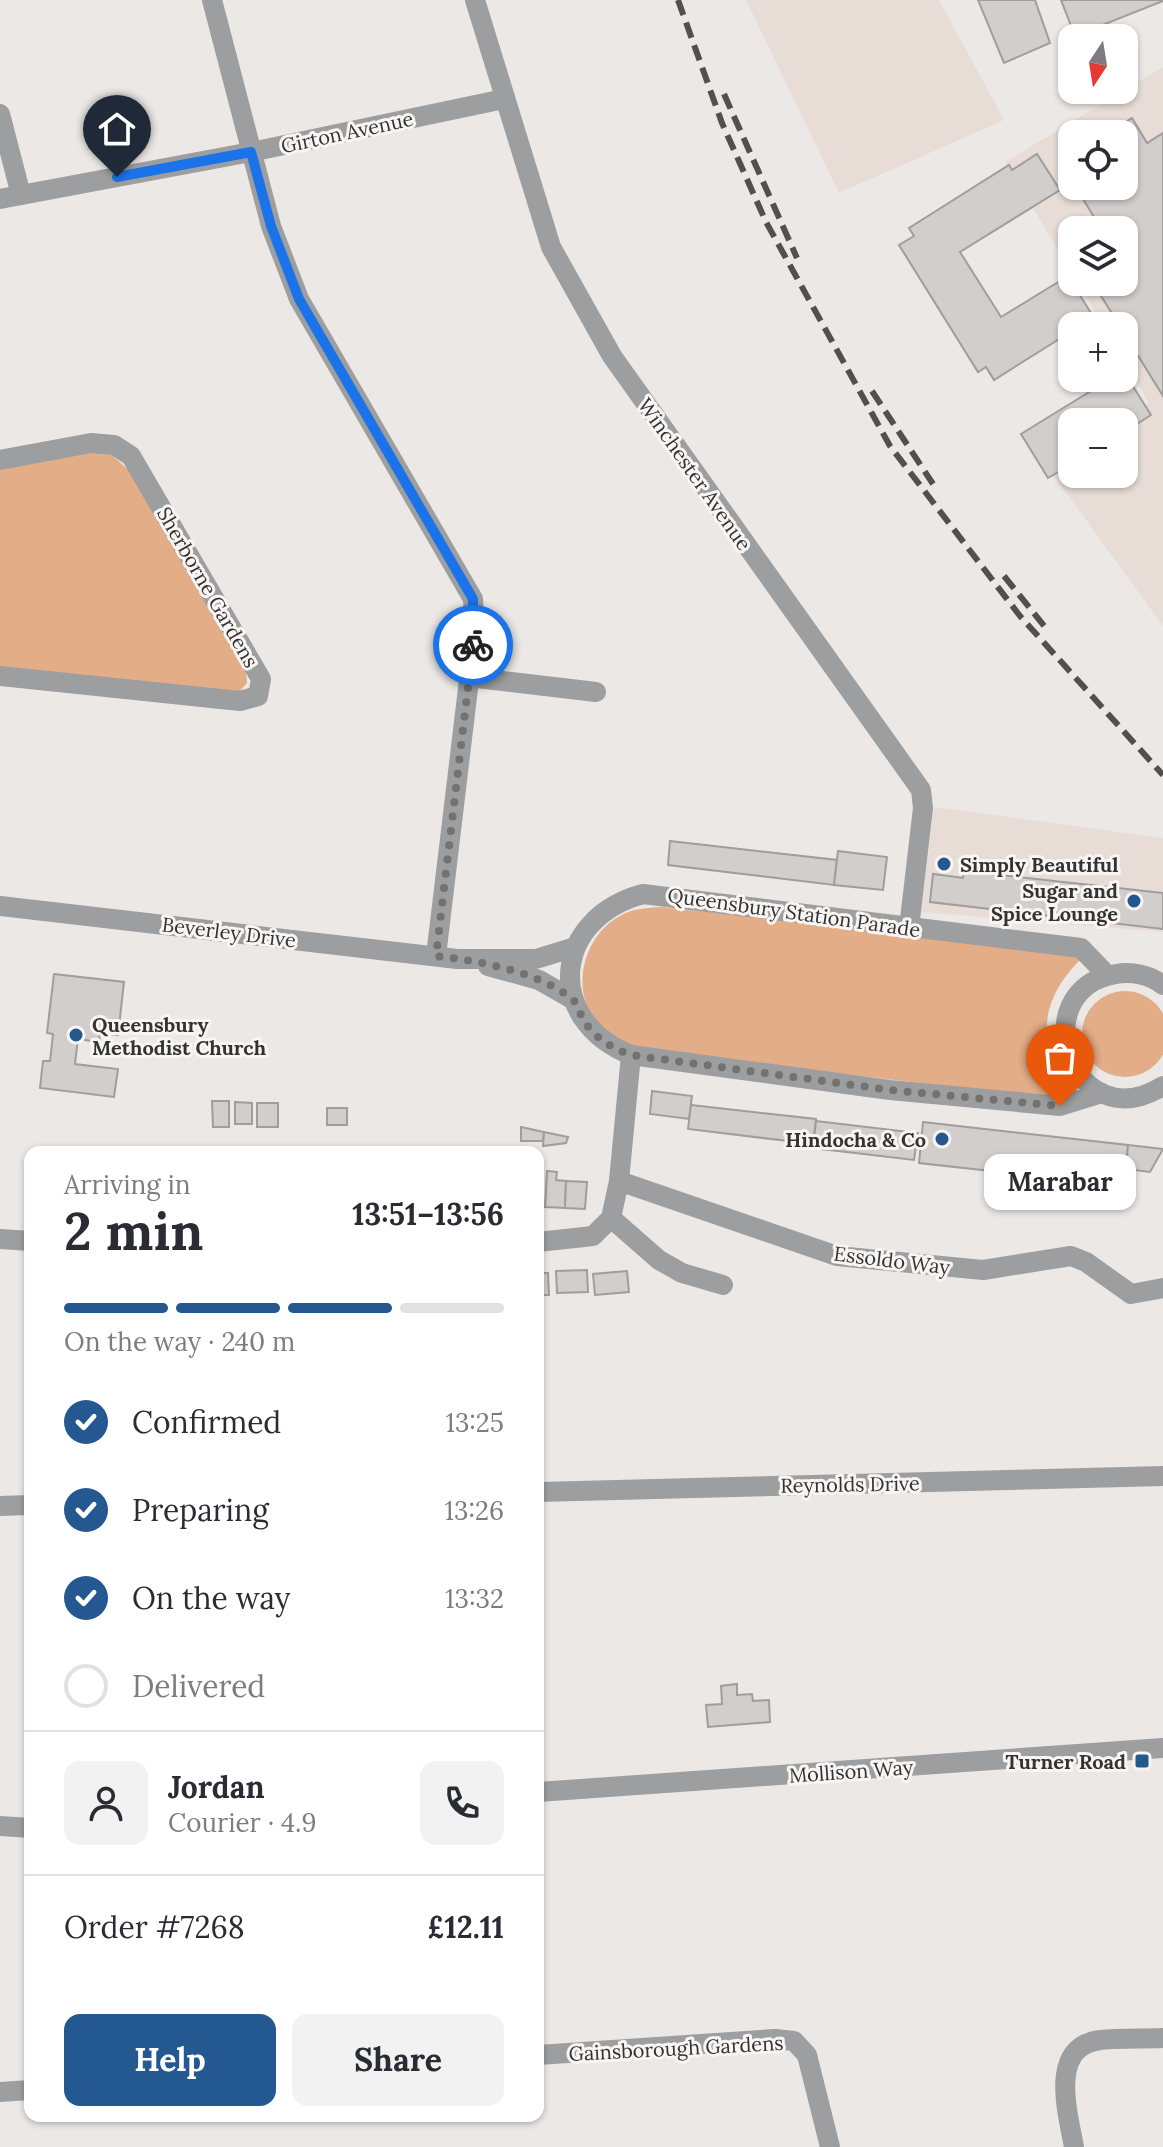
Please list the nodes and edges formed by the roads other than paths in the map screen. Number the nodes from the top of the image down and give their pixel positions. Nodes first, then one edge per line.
1 (212, 0) edge
2 (475, 0) edge
3 (504, 99) junction
4 (0, 114) edge
5 (251, 152) junction
6 (21, 195) junction
7 (0, 199) edge
8 (0, 460) edge
9 (0, 676) edge
10 (468, 677) junction
11 (596, 692) dead end
12 (0, 906) edge
13 (909, 928) junction
14 (575, 947) junction
15 (436, 956) junction
16 (457, 959) junction
17 (1107, 975) junction
18 (1163, 985) edge
19 (574, 1000) junction
20 (631, 1055) junction
21 (1163, 1086) edge
22 (1102, 1093) junction
23 (619, 1181) junction
24 (611, 1218) junction
25 (0, 1239) edge
26 (24, 1241) edge
27 (544, 1241) edge
28 (723, 1285) dead end
29 (1163, 1288) edge
30 (1163, 1476) edge
31 (544, 1492) edge
32 (24, 1505) edge
33 (0, 1506) edge
34 (1163, 1748) edge
35 (544, 1792) edge
36 (0, 1826) edge
37 (24, 1828) edge
38 (1163, 2038) edge
39 (544, 2055) edge
40 (24, 2090) edge
41 (0, 2092) edge
42 (830, 2147) edge
43 (1074, 2147) edge

1 - 5 street
2 - 3 street, Winchester Avenue
3 - 5 street, Girton Avenue
3 - 13 street, Winchester Avenue
4 - 6 street
5 - 6 street, Girton Avenue
5 - 10 street
6 - 7 street, Girton Avenue
8 - 9 street, Sherborne Gardens
10 - 11 street
10 - 15 street
12 - 15 street, Beverley Drive
13 - 14 street, Queensbury Station Parade
13 - 17 street, Queensbury Station Parade
14 - 16 street, Beverley Drive
14 - 19 street
15 - 16 street, Beverley Drive
16 - 19 street, Beverley Drive
17 - 18 street
17 - 22 street
19 - 20 street
20 - 22 street
20 - 23 street
21 - 22 street
23 - 24 street
23 - 29 street, Essoldo Way
24 - 27 street
24 - 28 street
25 - 26 street
30 - 31 street, Reynolds Drive
32 - 33 street
34 - 35 street, Mollison Way
36 - 37 street
38 - 43 street
39 - 42 street, Gainsborough Gardens
40 - 41 street

